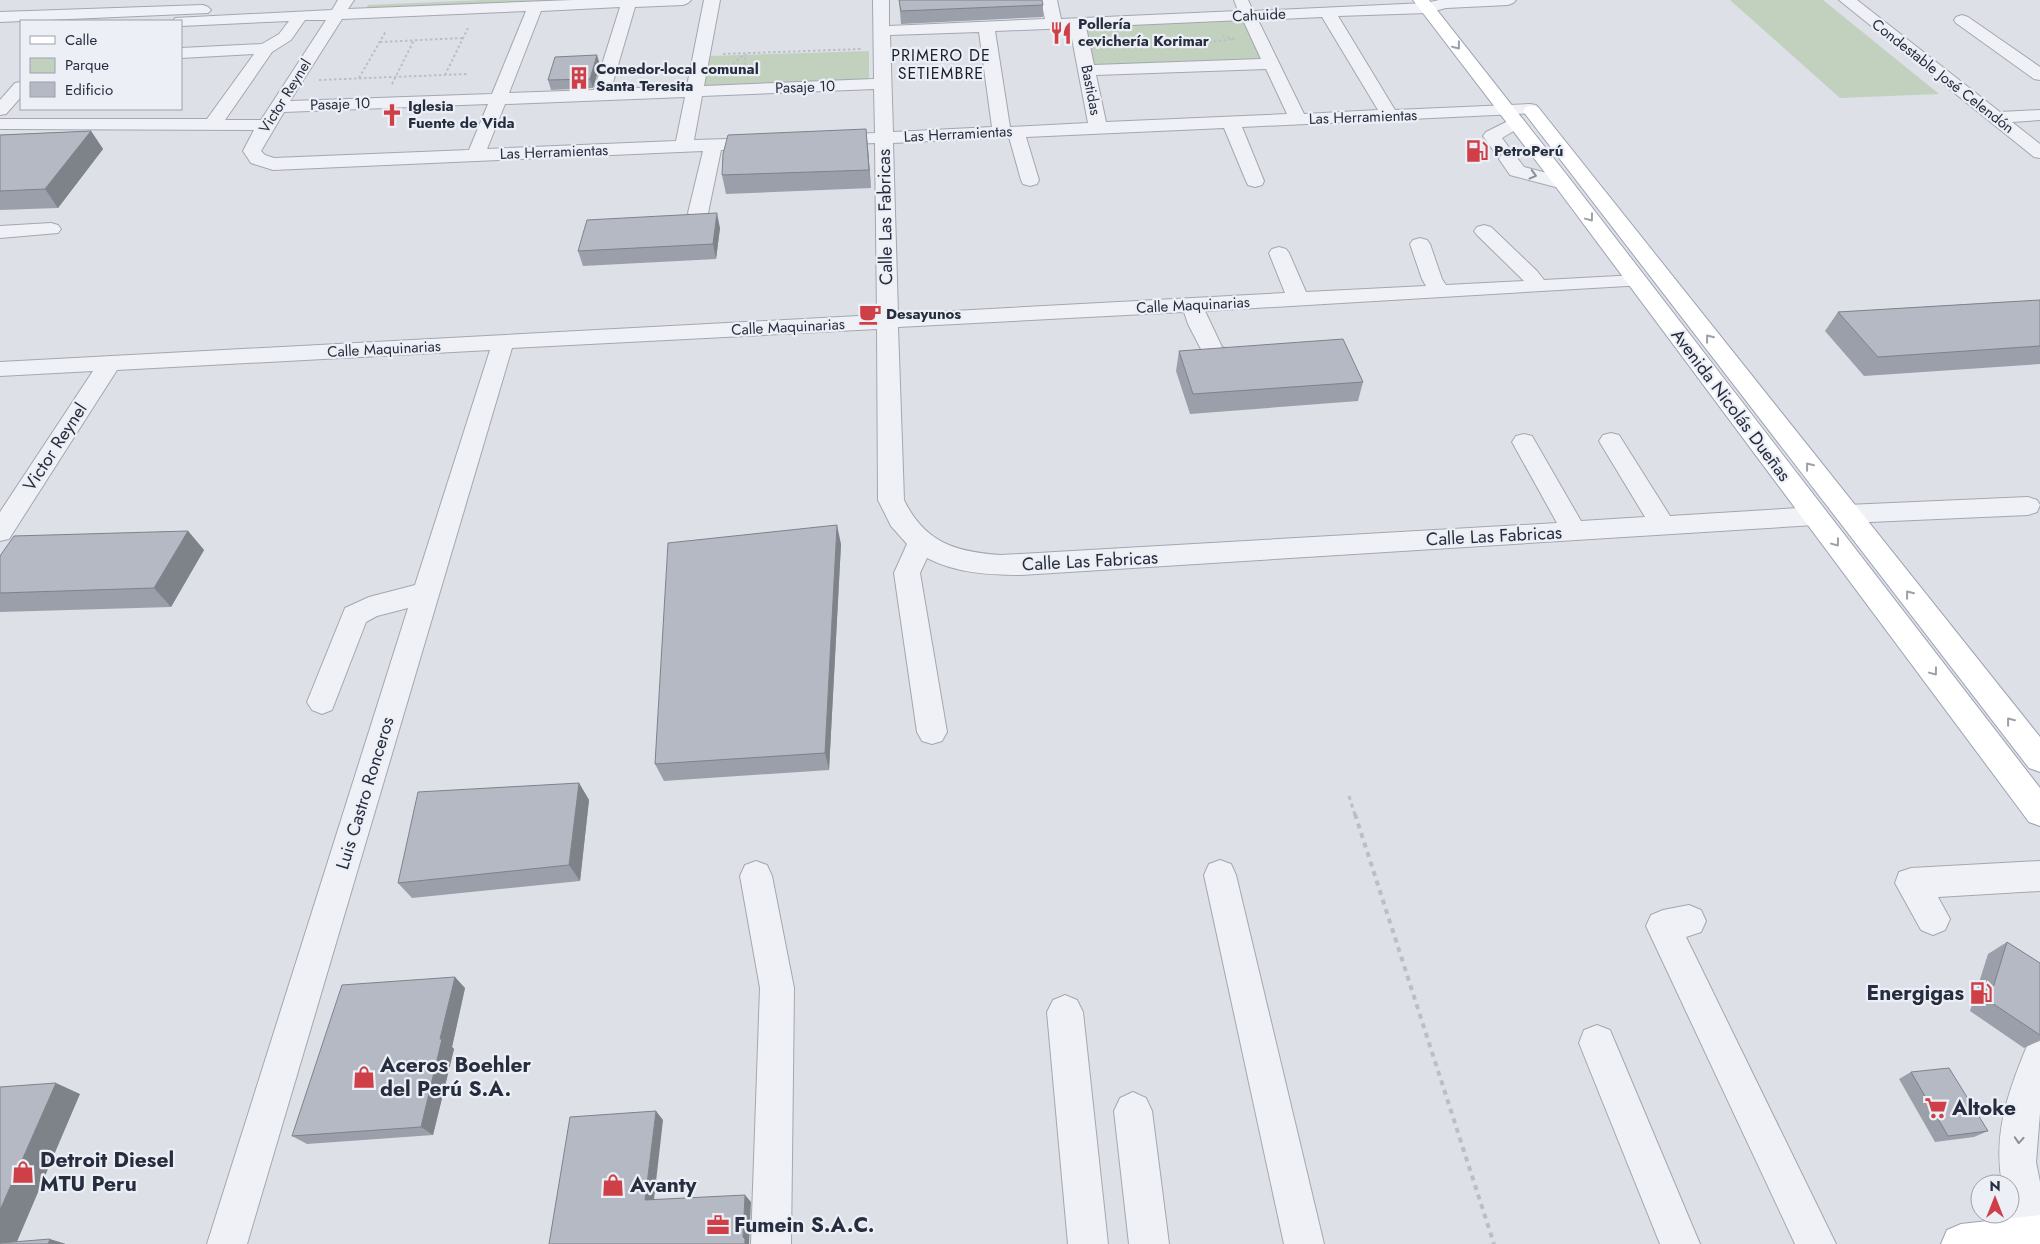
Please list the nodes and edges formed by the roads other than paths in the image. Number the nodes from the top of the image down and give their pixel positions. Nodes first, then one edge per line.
1 (18, 0) edge
2 (672, 0) edge
3 (683, 0) edge
4 (712, 0) edge
5 (880, 0) edge
6 (1049, 0) edge
7 (1241, 0) edge
8 (1508, 0) edge
9 (1847, 0) edge
10 (629, 2) junction
11 (1434, 3) edge
12 (476, 5) edge
13 (341, 7) edge
14 (535, 7) junction
15 (1327, 12) junction
16 (1248, 16) junction
17 (0, 17) edge
18 (300, 17) junction
19 (1962, 20) dead end
20 (182, 22) edge
21 (1076, 23) junction
22 (1054, 24) junction
23 (986, 27) junction
24 (881, 31) junction
25 (266, 48) junction
26 (182, 53) edge
27 (1271, 64) junction
28 (1087, 70) junction
29 (2036, 70) edge
30 (882, 84) junction
31 (20, 88) edge
32 (695, 91) junction
33 (601, 95) junction
34 (499, 99) junction
35 (278, 107) junction
36 (0, 110) edge
37 (1517, 114) junction
38 (2040, 115) edge
39 (1390, 116) junction
40 (1996, 118) junction
41 (1298, 119) junction
42 (1231, 122) junction
43 (0, 124) edge
44 (214, 124) junction
45 (266, 125) junction
46 (1098, 128) junction
47 (1009, 132) junction
48 (883, 138) junction
49 (817, 140) edge
50 (779, 142) edge
51 (713, 145) junction
52 (684, 146) junction
53 (2040, 152) edge
54 (476, 155) junction
55 (297, 163) joint
56 (1030, 180) dead end
57 (1255, 182) dead end
58 (1566, 187) junction
59 (1593, 190) junction
60 (698, 213) edge
61 (52, 229) dead end
62 (1484, 231) dead end
63 (0, 232) edge
64 (1420, 244) dead end
65 (1279, 253) dead end
66 (1636, 281) junction
67 (1538, 286) junction
68 (1440, 291) junction
69 (1298, 299) junction
70 (1193, 305) junction
71 (888, 321) junction
72 (503, 343) junction
73 (1267, 356) edge
74 (110, 363) junction
75 (0, 369) edge
76 (1611, 441) dead end
77 (1524, 442) dead end
78 (2028, 506) dead end
79 (1847, 514) junction
80 (1815, 516) junction
81 (1663, 526) junction
82 (1574, 531) junction
83 (0, 532) edge
84 (921, 542) junction
85 (426, 593) junction
86 (322, 702) dead end
87 (932, 732) dead end
88 (2040, 759) edge
89 (2040, 812) edge
90 (1220, 875) dead end
91 (756, 876) dead end
92 (2040, 876) edge
93 (1933, 919) dead end
94 (1689, 921) dead end
95 (1065, 1012) dead end
96 (1597, 1043) dead end
97 (2040, 1059) edge
98 (1132, 1111) dead end
99 (2037, 1234) edge
100 (227, 1244) edge
101 (771, 1244) edge
102 (1088, 1244) edge
103 (1149, 1244) edge
104 (1304, 1244) edge
105 (1680, 1244) edge
106 (1816, 1244) edge
107 (1961, 1244) edge

1 - 17 street
2 - 3 street
2 - 10 street
4 - 32 street
5 - 24 street, Calle Las Fabricas
6 - 22 street
7 - 16 street
8 - 11 street, Cahuide
9 - 40 street, Condestable José Celendón
10 - 14 street
10 - 33 street
11 - 15 street, Cahuide
11 - 37 main road, Avenida Nicolás Dueñas
12 - 13 street
12 - 13 street
12 - 14 street
13 - 17 street
13 - 18 street
13 - 35 street, Victor Reynel
14 - 34 street
15 - 16 street, Cahuide
15 - 39 street
16 - 21 street, Cahuide
16 - 27 street
18 - 20 street
18 - 25 street
19 - 29 street
21 - 22 street, Cahuide
21 - 28 street, Bastidas
22 - 23 street, Cahuide
23 - 24 street, Cahuide
23 - 47 street
24 - 30 street, Calle Las Fabricas
25 - 26 street
25 - 44 street
27 - 28 street
27 - 41 street
28 - 46 street, Bastidas
30 - 32 street, Pasaje 10
30 - 48 street, Calle Las Fabricas
31 - 36 street
32 - 33 street, Pasaje 10
32 - 52 street
33 - 34 street, Pasaje 10
34 - 35 street, Pasaje 10
34 - 54 street
35 - 45 street, Victor Reynel
37 - 39 street, Las Herramientas
37 - 58 main road, Avenida Nicolás Dueñas
37 -> 58 street
37 - 59 main road, Avenida Nicolás Dueñas
38 - 40 street
39 - 41 street, Las Herramientas
40 - 53 street, Condestable José Celendón
41 - 42 street, Las Herramientas
42 - 46 street, Las Herramientas
42 - 57 street
43 - 44 street
44 - 45 street
45 - 55 street, Victor Reynel
46 - 47 street, Las Herramientas
47 - 48 street, Las Herramientas
47 - 56 street
48 - 49 street, Las Herramientas
48 - 71 street, Calle Las Fabricas
50 - 51 street, Las Herramientas
51 - 52 street, Las Herramientas
51 - 60 street
52 - 54 street, Las Herramientas
54 - 55 street, Las Herramientas
58 - 59 main road
58 -> 66 main road, Avenida Nicolás Dueñas
79 -> 59 main road, Avenida Nicolás Dueñas
61 - 63 street
62 - 67 street
64 - 68 street
65 - 69 street
66 - 67 street, Calle Maquinarias
66 - 80 main road, Avenida Nicolás Dueñas
67 - 68 street, Calle Maquinarias
68 - 69 street, Calle Maquinarias
69 - 70 street, Calle Maquinarias
70 - 71 street, Calle Maquinarias
70 - 73 street
71 - 72 street, Calle Maquinarias
71 - 84 street, Calle Las Fabricas
72 - 74 street, Calle Maquinarias
72 - 85 street, Luis Castro Ronceros
74 - 75 street, Calle Maquinarias
74 - 83 street, Victor Reynel
76 - 81 street
77 - 82 street
78 - 79 street
88 -> 79 main road, Avenida Nicolás Dueñas
80 - 81 street, Calle Las Fabricas
80 -> 89 main road, Avenida Nicolás Dueñas
81 - 82 street, Calle Las Fabricas
82 - 84 street, Calle Las Fabricas
84 - 87 street
85 - 86 street
85 - 100 street, Luis Castro Ronceros
90 - 104 street
91 - 101 street
92 - 93 street
94 - 106 street
95 - 102 street
96 - 105 street
97 -> 99 street
98 - 103 street
99 - 107 main road

